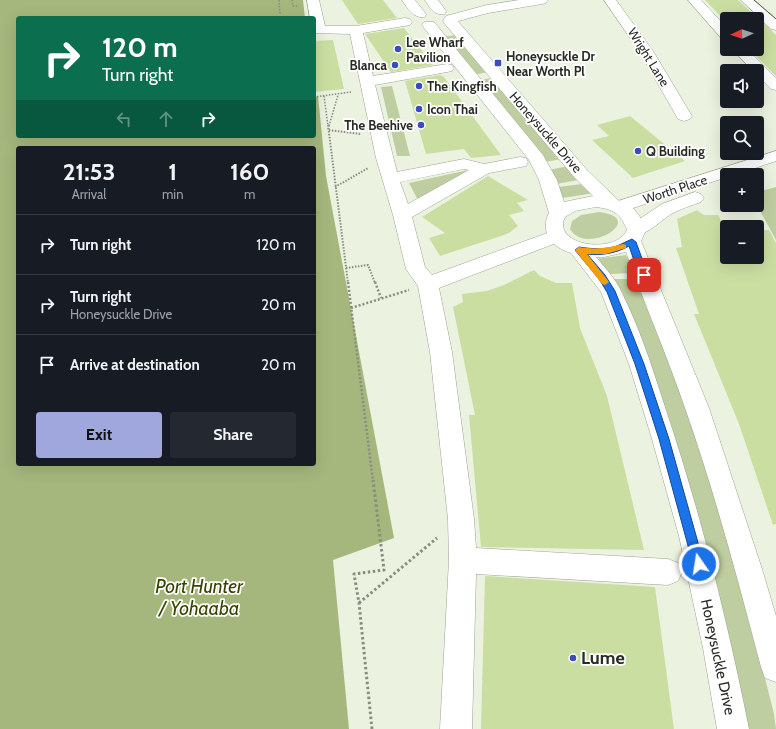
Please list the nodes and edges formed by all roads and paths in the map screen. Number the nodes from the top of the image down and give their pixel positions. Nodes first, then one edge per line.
1 (279, 0) edge
2 (313, 0) edge
3 (408, 0) edge
4 (431, 0) edge
5 (542, 0) edge
6 (610, 0) edge
7 (694, 0) edge
8 (748, 0) edge
9 (280, 14) dead end
10 (447, 17) junction
11 (424, 19) junction
12 (405, 22) dead end
13 (776, 26) edge
14 (720, 28) edge
15 (356, 30) junction
16 (746, 56) edge
17 (448, 68) dead end
18 (367, 82) junction
19 (776, 86) edge
20 (324, 96) junction
21 (316, 97) edge
22 (684, 116) dead end
23 (328, 130) junction
24 (380, 136) junction
25 (776, 156) edge
26 (384, 158) junction
27 (520, 162) dead end
28 (484, 170) junction
29 (776, 171) edge
30 (764, 175) edge
31 (390, 179) junction
32 (335, 187) junction
33 (720, 190) edge
34 (616, 206) junction
35 (558, 213) junction
36 (402, 215) junction
37 (557, 236) junction
38 (634, 236) junction
39 (579, 250) junction
40 (346, 268) junction
41 (428, 284) junction
42 (382, 298) junction
43 (351, 308) junction
44 (461, 519) junction
45 (463, 560) junction
46 (668, 572) dead end
47 (359, 603) junction
48 (776, 667) edge
49 (372, 729) edge
50 (456, 729) edge
51 (733, 729) edge

1 - 9 path
2 - 15 street
3 - 11 street, Honeysuckle Drive
4 - 10 street, Honeysuckle Drive
5 - 10 street
6 - 22 street, Wright Lane
7 - 14 street
8 - 13 street
10 - 11 street
10 - 34 street, Honeysuckle Drive
11 - 35 street, Honeysuckle Drive
12 - 15 street
15 - 18 street
16 - 19 street
17 - 18 street
18 - 24 street
20 - 21 path
20 - 23 path
20 - 23 path
23 - 24 path
23 - 32 path
24 - 26 street
25 - 34 street, Worth Place
26 - 31 street
26 - 32 path
27 - 28 street
28 - 31 street
28 - 36 street
29 - 30 street
31 - 36 street
32 - 40 path
33 - 38 street, Worth Place
34 - 35 street
34 - 38 street
35 - 37 street
36 - 41 street
37 - 39 street
37 - 41 street
38 - 39 street
38 - 48 street
39 - 51 street, Honeysuckle Drive
40 - 42 path
40 - 43 path
41 - 42 path
41 - 44 street
42 - 43 path
43 - 47 path
44 - 45 street
44 - 47 path
45 - 46 street
45 - 50 street
47 - 49 path

